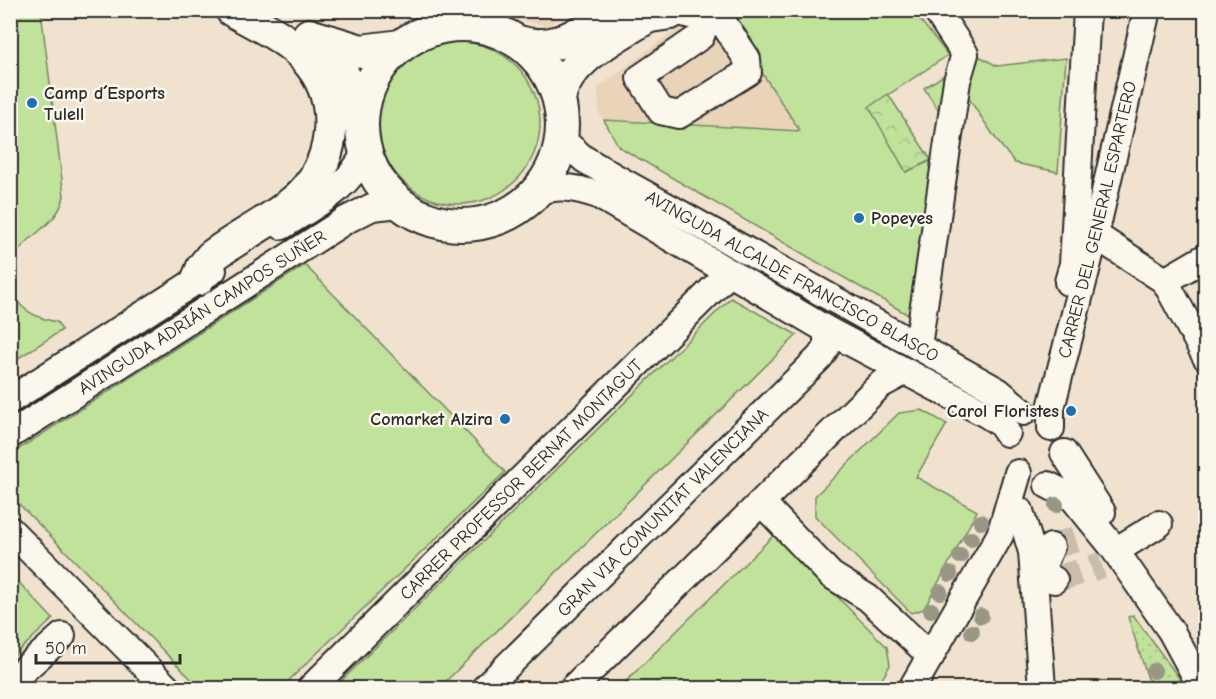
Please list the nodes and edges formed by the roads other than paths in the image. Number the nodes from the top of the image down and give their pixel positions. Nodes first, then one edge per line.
1 (232, 10) edge
2 (259, 10) edge
3 (936, 10) edge
4 (1087, 10) edge
5 (1147, 10) edge
6 (651, 15) edge
7 (708, 15) edge
8 (600, 16) edge
9 (459, 18) edge
10 (287, 27) junction
11 (519, 42) junction
12 (401, 46) junction
13 (559, 98) junction
14 (362, 115) junction
15 (562, 140) junction
16 (365, 152) junction
17 (537, 192) junction
18 (400, 204) junction
19 (1095, 235) junction
20 (1206, 257) edge
21 (732, 273) junction
22 (198, 279) junction
23 (1165, 281) junction
24 (827, 330) junction
25 (918, 346) junction
26 (1206, 357) edge
27 (904, 372) junction
28 (10, 400) edge
29 (1026, 412) junction
30 (1052, 428) junction
31 (1007, 433) junction
32 (10, 435) edge
33 (1064, 453) junction
34 (1018, 472) junction
35 (1045, 485) junction
36 (762, 503) junction
37 (1020, 511) junction
38 (1159, 524) dead end
39 (800, 525) dead end
40 (10, 530) edge
41 (1000, 534) junction
42 (1104, 549) junction
43 (868, 598) junction
44 (62, 636) dead end
45 (932, 656) junction
46 (1206, 659) edge
47 (10, 682) edge
48 (1203, 685) edge
49 (167, 688) edge
50 (311, 688) edge
51 (485, 688) edge
52 (573, 688) edge
53 (912, 688) edge
54 (1042, 688) edge

1 - 22 main road
2 - 10 main road
3 - 25 street
4 - 29 street
5 - 19 street, CARRER DEL GENERAL ESPARTERO
6 - 7 street
6 - 13 main road
8 - 11 main road
9 - 11 main road
9 - 12 main road
10 - 12 main road
10 - 14 main road
11 - 13 main road
12 - 14 main road
13 - 15 main road
14 - 16 main road
15 - 17 main road
15 - 25 street, AVINGUDA ALCALDE FRANCISCO BLASCO
16 - 18 main road
16 - 22 street, AVINGUDA ADRIÁN CAMPOS SUÑER
17 - 18 main road
17 - 21 street, AVINGUDA ALCALDE FRANCISCO BLASCO
18 - 32 street, AVINGUDA ADRIÁN CAMPOS SUÑER
19 - 23 street
19 - 30 street, CARRER DEL GENERAL ESPARTERO
20 - 23 street
21 - 24 street, AVINGUDA ALCALDE FRANCISCO BLASCO
21 - 50 street, CARRER PROFESSOR BERNAT MONTAGUT
22 - 28 street, AVINGUDA ADRIÁN CAMPOS SUÑER
23 - 26 street
24 - 27 street, AVINGUDA ALCALDE FRANCISCO BLASCO
24 - 51 street, GRAN VIA COMUNITAT VALENCIANA
25 - 29 street, AVINGUDA ALCALDE FRANCISCO BLASCO
27 - 31 street, AVINGUDA ALCALDE FRANCISCO BLASCO
27 - 36 street
29 - 30 street
29 - 31 street
30 - 33 street
31 - 34 street
33 - 35 street
33 - 42 street
34 - 35 street
34 - 41 street
35 - 37 street
35 - 42 street
36 - 43 street
36 - 52 street
37 - 41 street
37 - 54 street
38 - 42 street
39 - 43 street
40 - 49 street
41 - 45 street
42 - 46 street
42 - 48 street
43 - 45 street
44 - 47 street
45 - 53 street

